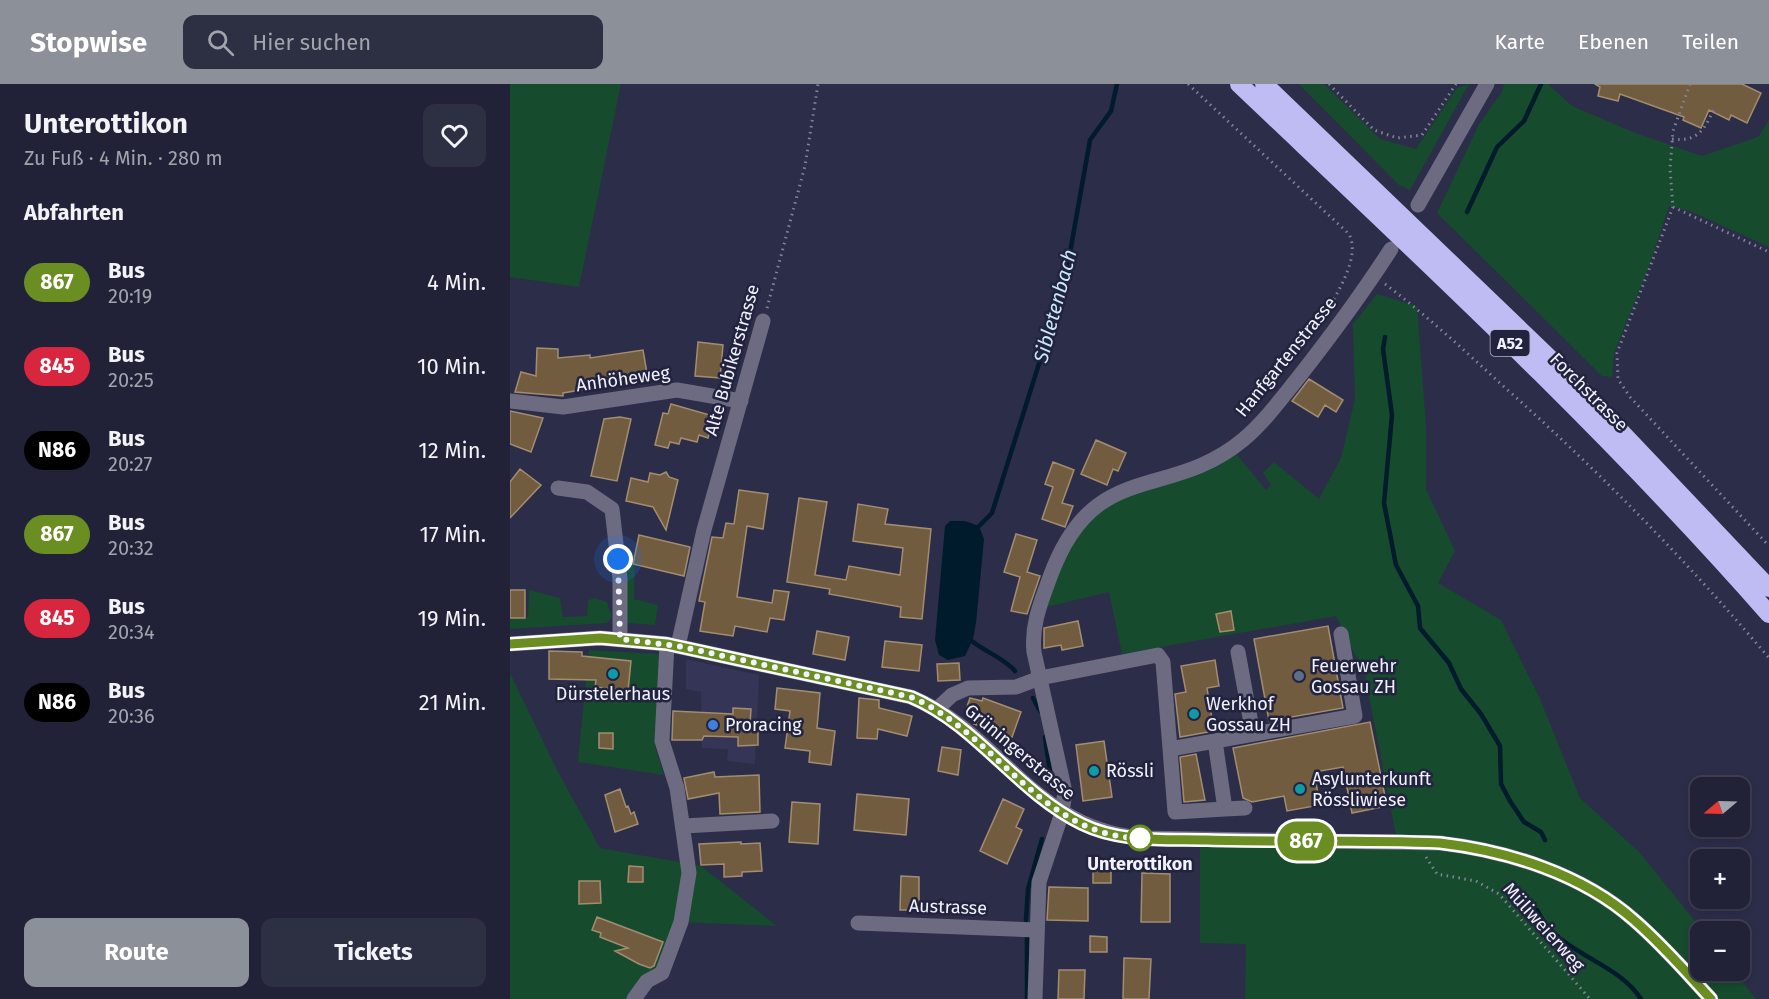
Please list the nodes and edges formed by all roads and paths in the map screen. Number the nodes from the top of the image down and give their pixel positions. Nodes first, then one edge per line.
1 (818, 84) edge
2 (1188, 84) edge
3 (1239, 84) edge
4 (1264, 84) edge
5 (1329, 84) edge
6 (1456, 84) edge
7 (1487, 84) edge
8 (1690, 84) edge
9 (1714, 109) dead end
10 (1672, 138) junction
11 (1418, 205) dead end
12 (1673, 207) junction
13 (1391, 249) dead end
14 (1769, 252) edge
15 (1374, 276) junction
16 (763, 321) joint
17 (1330, 337) junction
18 (510, 400) edge
19 (741, 401) junction
20 (558, 488) dead end
21 (1769, 546) edge
22 (1769, 588) edge
23 (1769, 614) edge
24 (1341, 634) dead end
25 (620, 639) junction
26 (510, 644) edge
27 (673, 645) junction
28 (1238, 652) dead end
29 (1769, 658) edge
30 (1040, 678) junction
31 (937, 709) junction
32 (1253, 734) junction
33 (1215, 741) junction
34 (1170, 749) junction
35 (1245, 808) dead end
36 (1225, 809) junction
37 (1062, 813) junction
38 (772, 821) dead end
39 (684, 826) junction
40 (1425, 848) junction
41 (1434, 855) dead end
42 (858, 923) dead end
43 (1037, 930) junction
44 (634, 999) edge
45 (1035, 999) edge
46 (1590, 999) edge
47 (1711, 999) edge

1 - 16 path, Alte Bubikerstrasse
2 - 17 path
3 - 23 highway, Forchstrasse / A52
4 - 22 highway, Forchstrasse / A52
5 - 6 path
7 - 11 street
8 - 10 path
9 - 10 path
10 - 12 path
12 - 14 path
12 - 21 path
13 - 15 street, Hanfgartenstrasse
15 - 17 street, Hanfgartenstrasse
15 - 29 path
16 - 19 street, Alte Bubikerstrasse
17 - 30 street, Hanfgartenstrasse
18 - 19 street, Anhöheweg
19 - 27 street, Alte Bubikerstrasse
20 - 25 street
24 - 32 street
25 - 26 street, Grüningerstrasse
25 - 27 street, Grüningerstrasse
27 - 31 street, Grüningerstrasse
27 - 39 street, Alte Bubikerstrasse
28 - 32 street
30 - 31 street
30 - 34 street
30 - 37 street, Hanfgartenstrasse
31 - 37 street, Grüningerstrasse
32 - 33 street
33 - 34 street
33 - 36 street
34 - 36 street
35 - 36 street
37 - 40 street, Grüningerstrasse
37 - 43 street
38 - 39 street
39 - 44 street, Alte Bubikerstrasse
40 - 41 path
40 - 46 path, Müliweierweg
40 - 47 street, Grüningerstrasse
42 - 43 street, Austrasse
43 - 45 street

